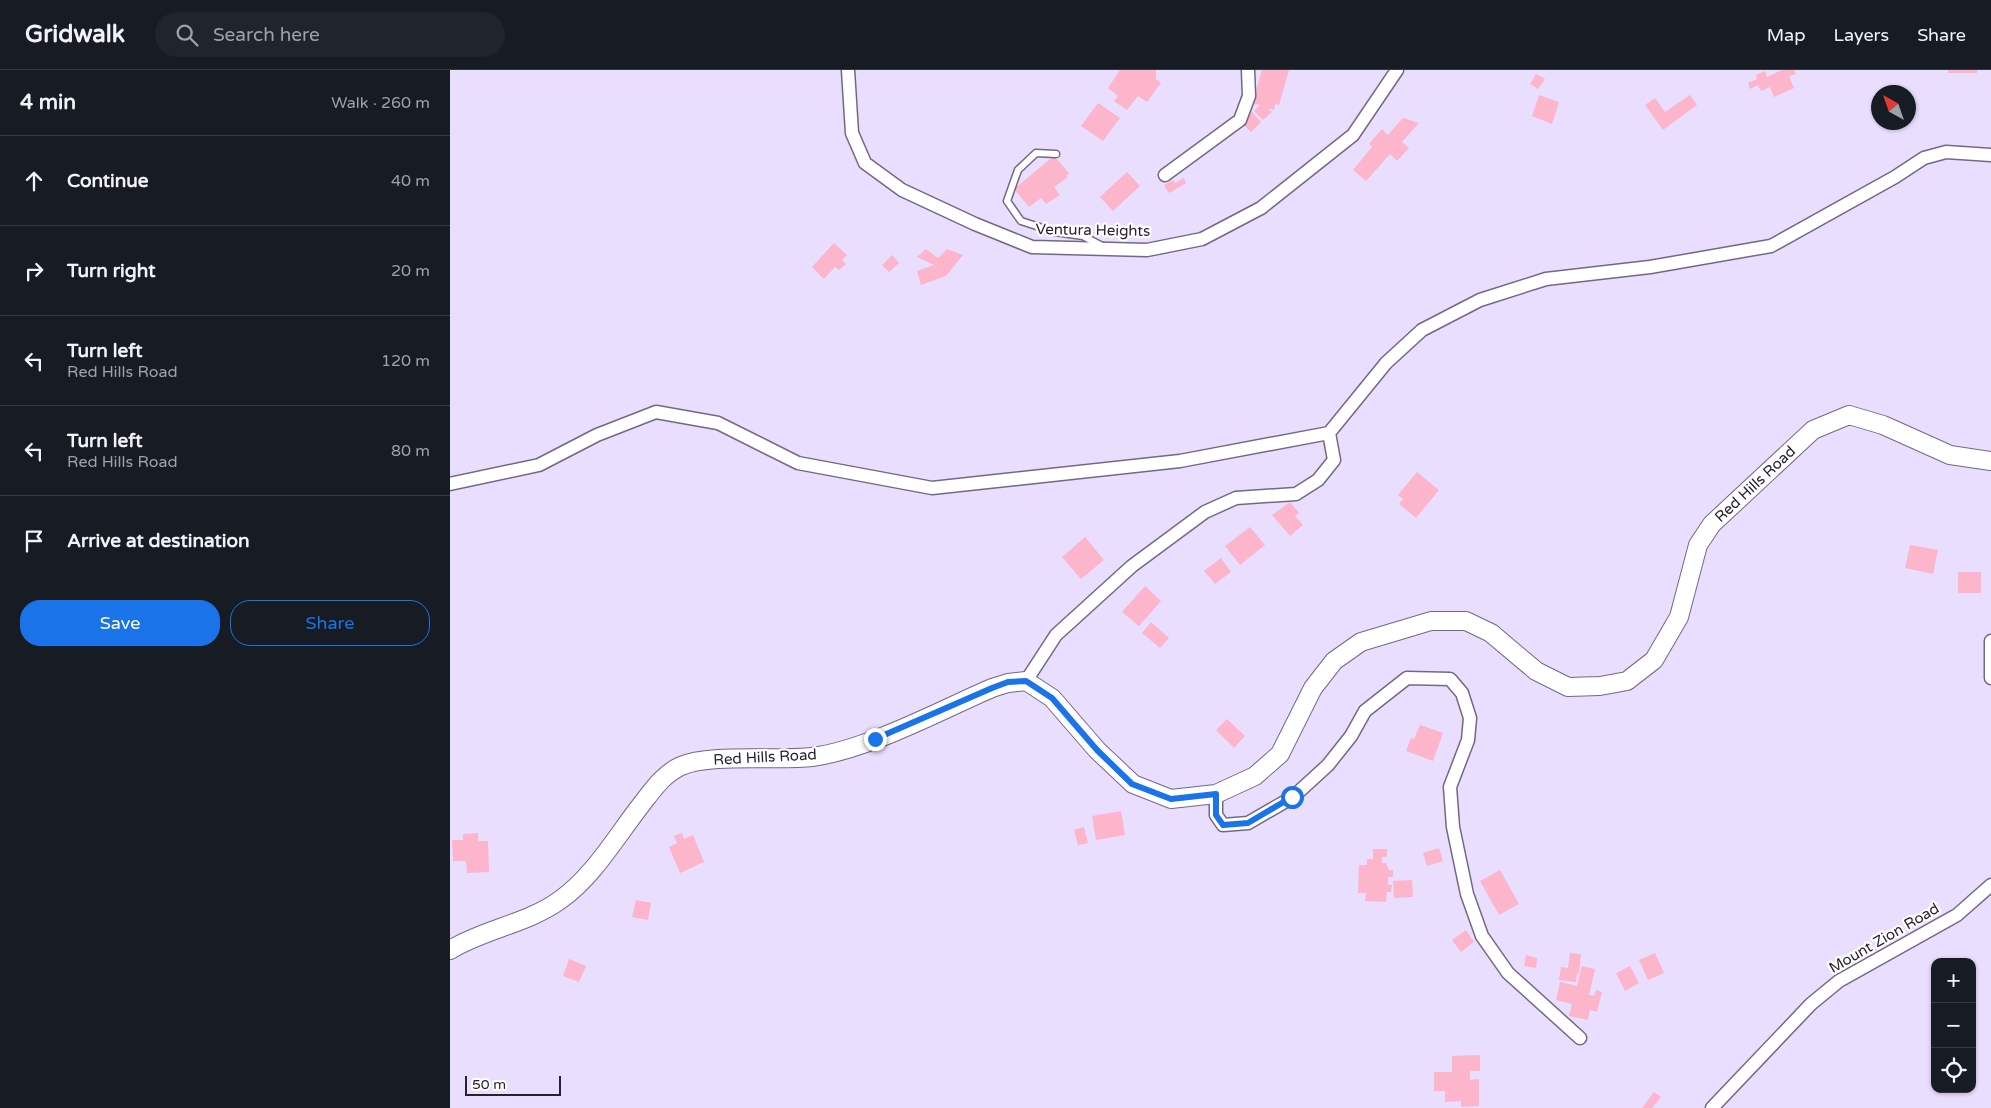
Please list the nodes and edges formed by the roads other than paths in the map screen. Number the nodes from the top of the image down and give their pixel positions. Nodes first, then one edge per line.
1 (848, 70) edge
2 (1248, 70) edge
3 (1397, 70) edge
4 (1056, 154) dead end
5 (1991, 155) edge
6 (1165, 175) dead end
7 (1107, 250) junction
8 (1329, 433) junction
9 (1991, 461) edge
10 (450, 484) edge
11 (1991, 641) edge
12 (1991, 678) edge
13 (1026, 681) junction
14 (1216, 794) junction
15 (1991, 885) edge
16 (450, 950) edge
17 (1580, 1038) dead end
18 (1712, 1108) edge

1 - 7 street, Ventura Heights
2 - 6 street
3 - 7 street, Ventura Heights
4 - 7 lane
5 - 8 street
8 - 10 street
8 - 13 street
9 - 14 main road, Red Hills Road
11 - 12 street
13 - 14 main road, Red Hills Road
13 - 16 main road, Red Hills Road
14 - 17 street
15 - 18 street, Mount Zion Road

